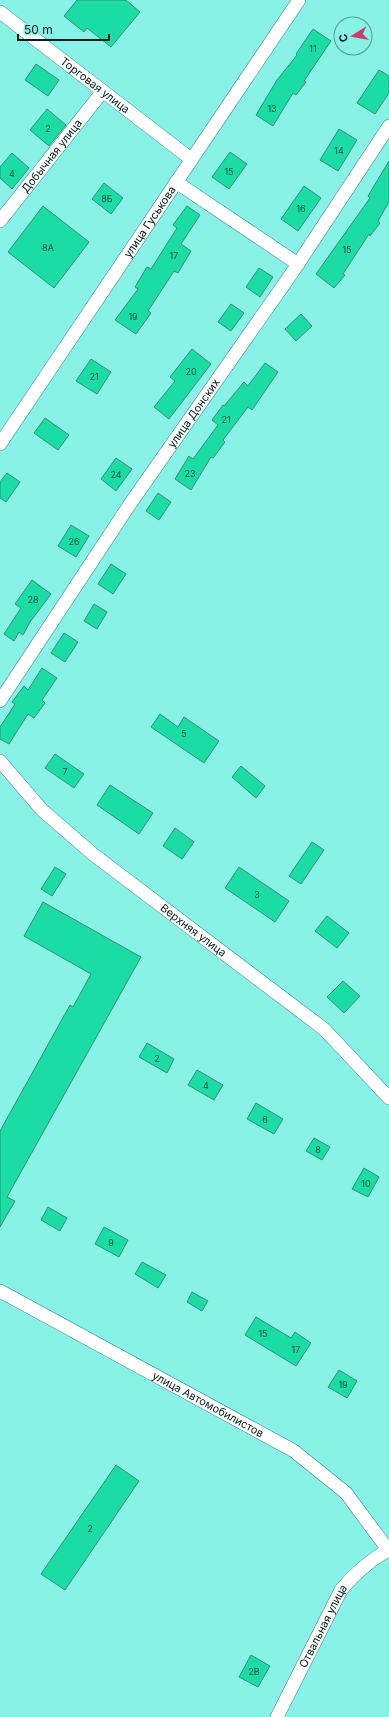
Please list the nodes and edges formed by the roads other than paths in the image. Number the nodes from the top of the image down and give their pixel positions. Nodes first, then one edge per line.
1 (299, 0) edge
2 (0, 12) edge
3 (103, 91) junction
4 (389, 126) edge
5 (191, 159) junction
6 (176, 182) junction
7 (0, 221) edge
8 (298, 264) junction
9 (0, 444) edge
10 (0, 701) edge
11 (0, 761) edge
12 (389, 1098) edge
13 (0, 1291) edge
14 (388, 1550) edge
15 (277, 1717) edge

1 - 5 street, улица Гуськова
2 - 3 street, Торговая улица
3 - 5 street, Торговая улица
3 - 7 street, Добычная улица
4 - 8 street, улица Донских
5 - 6 street, улица Гуськова
6 - 8 street
6 - 9 street, улица Гуськова
8 - 10 street, улица Донских
11 - 12 street, Верхняя улица
13 - 14 street, улица Автомобилистов
14 - 15 street, Отвальная улица

